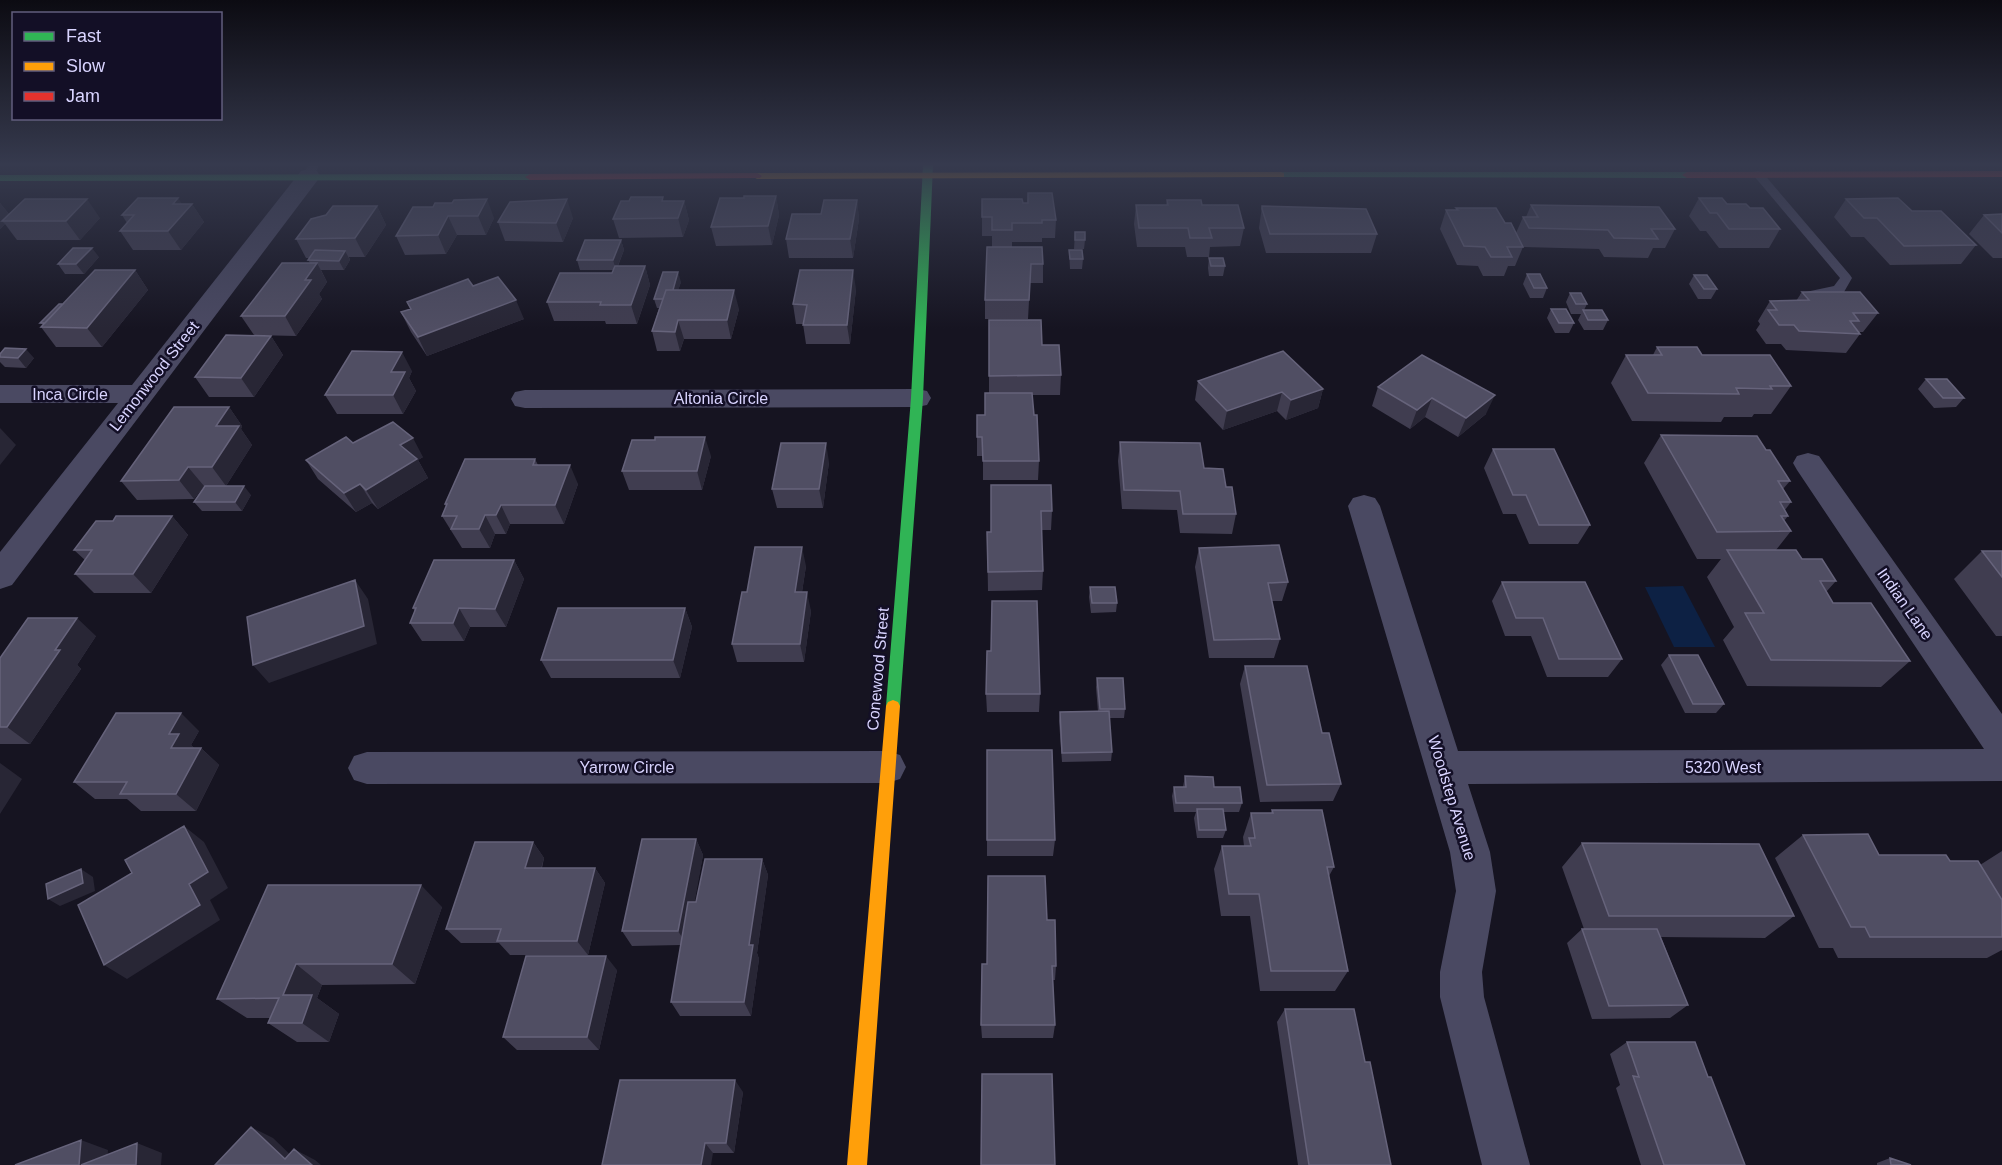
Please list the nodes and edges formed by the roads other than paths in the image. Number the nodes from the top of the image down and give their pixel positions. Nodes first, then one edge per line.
1 (274, 219) edge
2 (925, 219) edge
3 (1796, 219) edge
4 (1806, 296) edge
5 (0, 394) edge
6 (141, 394) junction
7 (917, 398) junction
8 (525, 399) dead end
9 (1808, 463) dead end
10 (1364, 506) dead end
11 (0, 576) edge
12 (2002, 744) edge
13 (2002, 765) edge
14 (886, 767) junction
15 (367, 768) dead end
16 (1444, 768) junction
17 (858, 1165) edge
18 (1506, 1165) edge

1 - 6 street, Lemonwood Street
2 - 7 street, Conewood Street
3 - 4 lane
5 - 6 street, Inca Circle
6 - 11 street, Lemonwood Street
7 - 8 street, Altonia Circle
7 - 14 street, Conewood Street
9 - 12 street, Indian Lane
10 - 16 street, Woodstep Avenue
13 - 16 street, 5320 West
14 - 15 street, Yarrow Circle
14 - 17 street, Conewood Street
16 - 18 street, Woodstep Avenue

